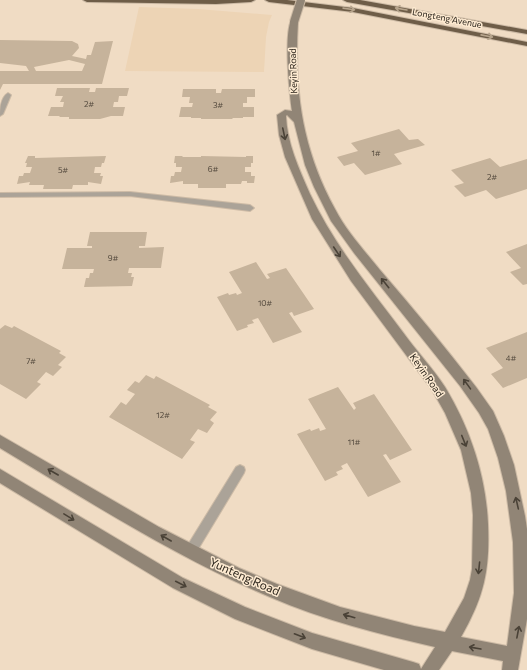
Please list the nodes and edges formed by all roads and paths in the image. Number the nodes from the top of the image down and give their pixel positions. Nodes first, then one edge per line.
1 (87, 0) edge
2 (251, 0) edge
3 (269, 0) edge
4 (302, 0) edge
5 (347, 0) edge
6 (527, 32) edge
7 (527, 44) edge
8 (8, 94) dead end
9 (0, 114) edge
10 (296, 120) junction
11 (0, 195) edge
12 (250, 208) dead end
13 (0, 441) edge
14 (240, 470) dead end
15 (0, 475) edge
16 (190, 552) junction
17 (448, 643) junction
18 (513, 655) junction
19 (413, 670) edge
20 (429, 670) edge
21 (510, 670) edge

1 - 2 highway
3 -> 7 highway, Longteng Avenue
4 - 10 street, Keyin Road, bridge
6 -> 5 highway, Longteng Avenue
8 - 9 lane
10 -> 17 street, Keyin Road
18 -> 10 street, Keyin Road
11 - 12 lane
16 -> 13 street, Yunteng Road
14 - 16 lane
15 -> 19 street
17 -> 16 street, Yunteng Road
18 -> 17 street, Yunteng Road
17 - 20 street, Keyin Road
18 - 21 street, Keyin Road

